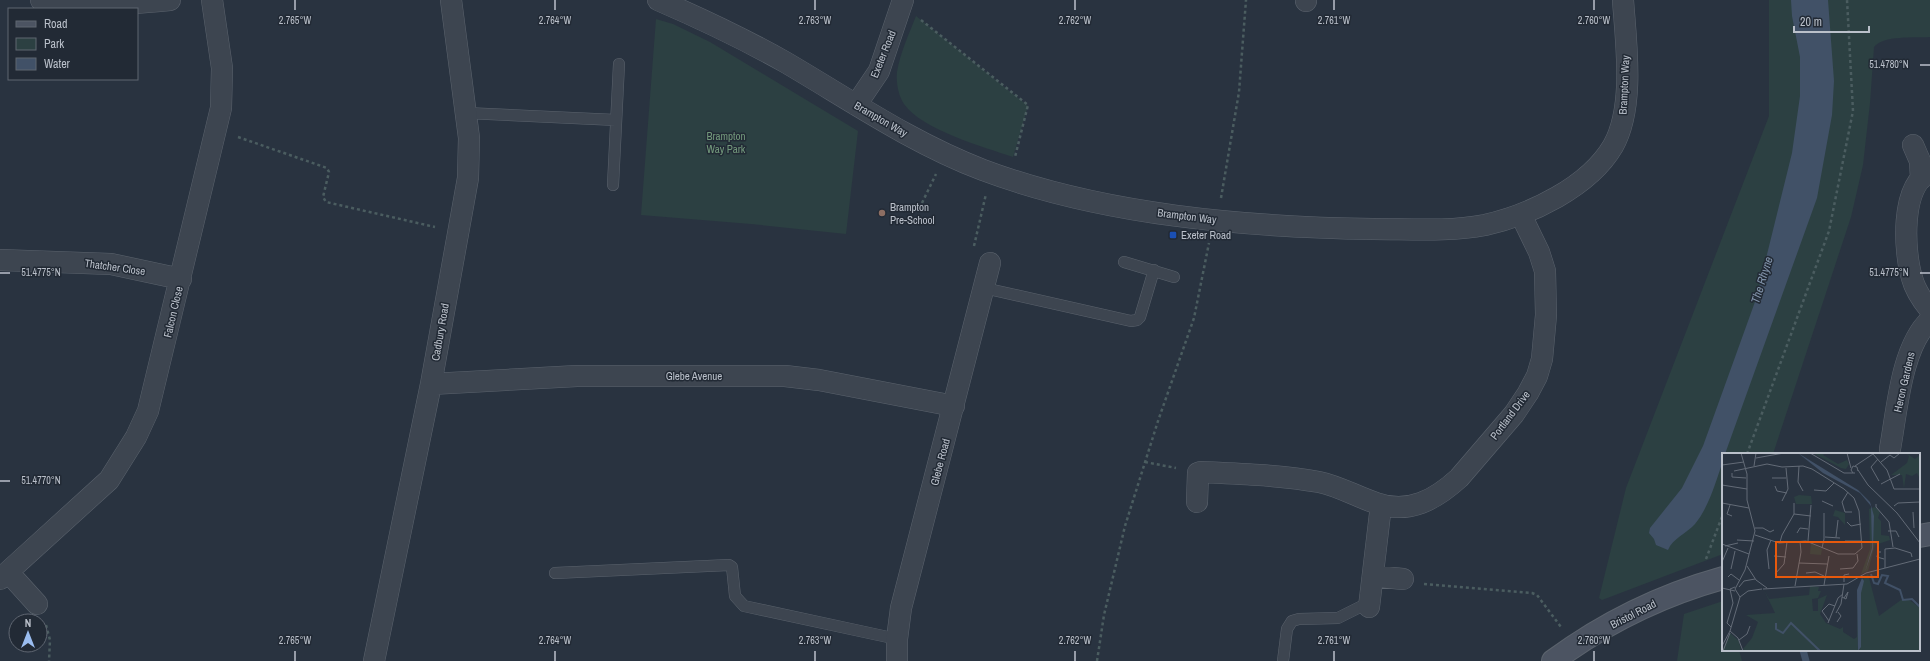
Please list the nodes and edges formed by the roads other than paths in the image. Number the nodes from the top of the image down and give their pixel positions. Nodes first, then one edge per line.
1 (41, 0) edge
2 (170, 0) edge
3 (212, 0) edge
4 (451, 0) edge
5 (658, 0) edge
6 (1623, 0) edge
7 (79, 2) edge
8 (902, 2) edge
9 (619, 64) dead end
10 (856, 105) junction
11 (466, 113) junction
12 (616, 120) junction
13 (1912, 146) dead end
14 (1926, 176) edge
15 (613, 185) dead end
16 (1521, 214) junction
17 (0, 260) edge
18 (1124, 262) dead end
19 (990, 263) road end
20 (1154, 270) junction
21 (1174, 277) dead end
22 (180, 280) junction
23 (984, 288) junction
24 (1930, 310) edge
25 (1930, 320) edge
26 (431, 384) junction
27 (954, 406) junction
28 (1890, 449) dead end
29 (1197, 502) dead end
30 (1381, 505) junction
31 (1930, 534) edge
32 (1920, 536) edge
33 (555, 573) dead end
34 (4, 576) edge
35 (1373, 576) junction
36 (1722, 578) edge
37 (1403, 579) road end
38 (37, 604) road end
39 (1370, 605) joint
40 (897, 639) junction
41 (374, 661) edge
42 (897, 661) edge
43 (1283, 661) edge
44 (1553, 661) edge

1 - 7 street
2 - 7 street
3 - 22 street, Falcon Close
4 - 11 street, Cadbury Road
5 - 10 street, Brampton Way
6 - 16 street, Brampton Way
8 - 10 street, Exeter Road
9 - 12 lane
10 - 16 street, Brampton Way
11 - 12 lane
11 - 26 street, Cadbury Road
12 - 15 lane
13 - 14 street
14 - 24 street
16 - 30 street, Portland Drive
17 - 22 street, Thatcher Close
18 - 20 lane
19 - 23 street, Glebe Road
20 - 21 lane
20 - 23 lane
22 - 34 street, Falcon Close
23 - 27 street, Glebe Road
25 - 28 street, Heron Gardens
26 - 27 street, Glebe Avenue
26 - 41 street, Cadbury Road
27 - 40 street, Glebe Road
29 - 30 street, Portland Drive
30 - 35 street
31 - 32 main road
33 - 40 lane
34 - 38 street, Falcon Close
35 - 37 street
35 - 39 street
36 - 44 main road, Bristol Road
39 - 43 lane
40 - 42 street, Glebe Road

